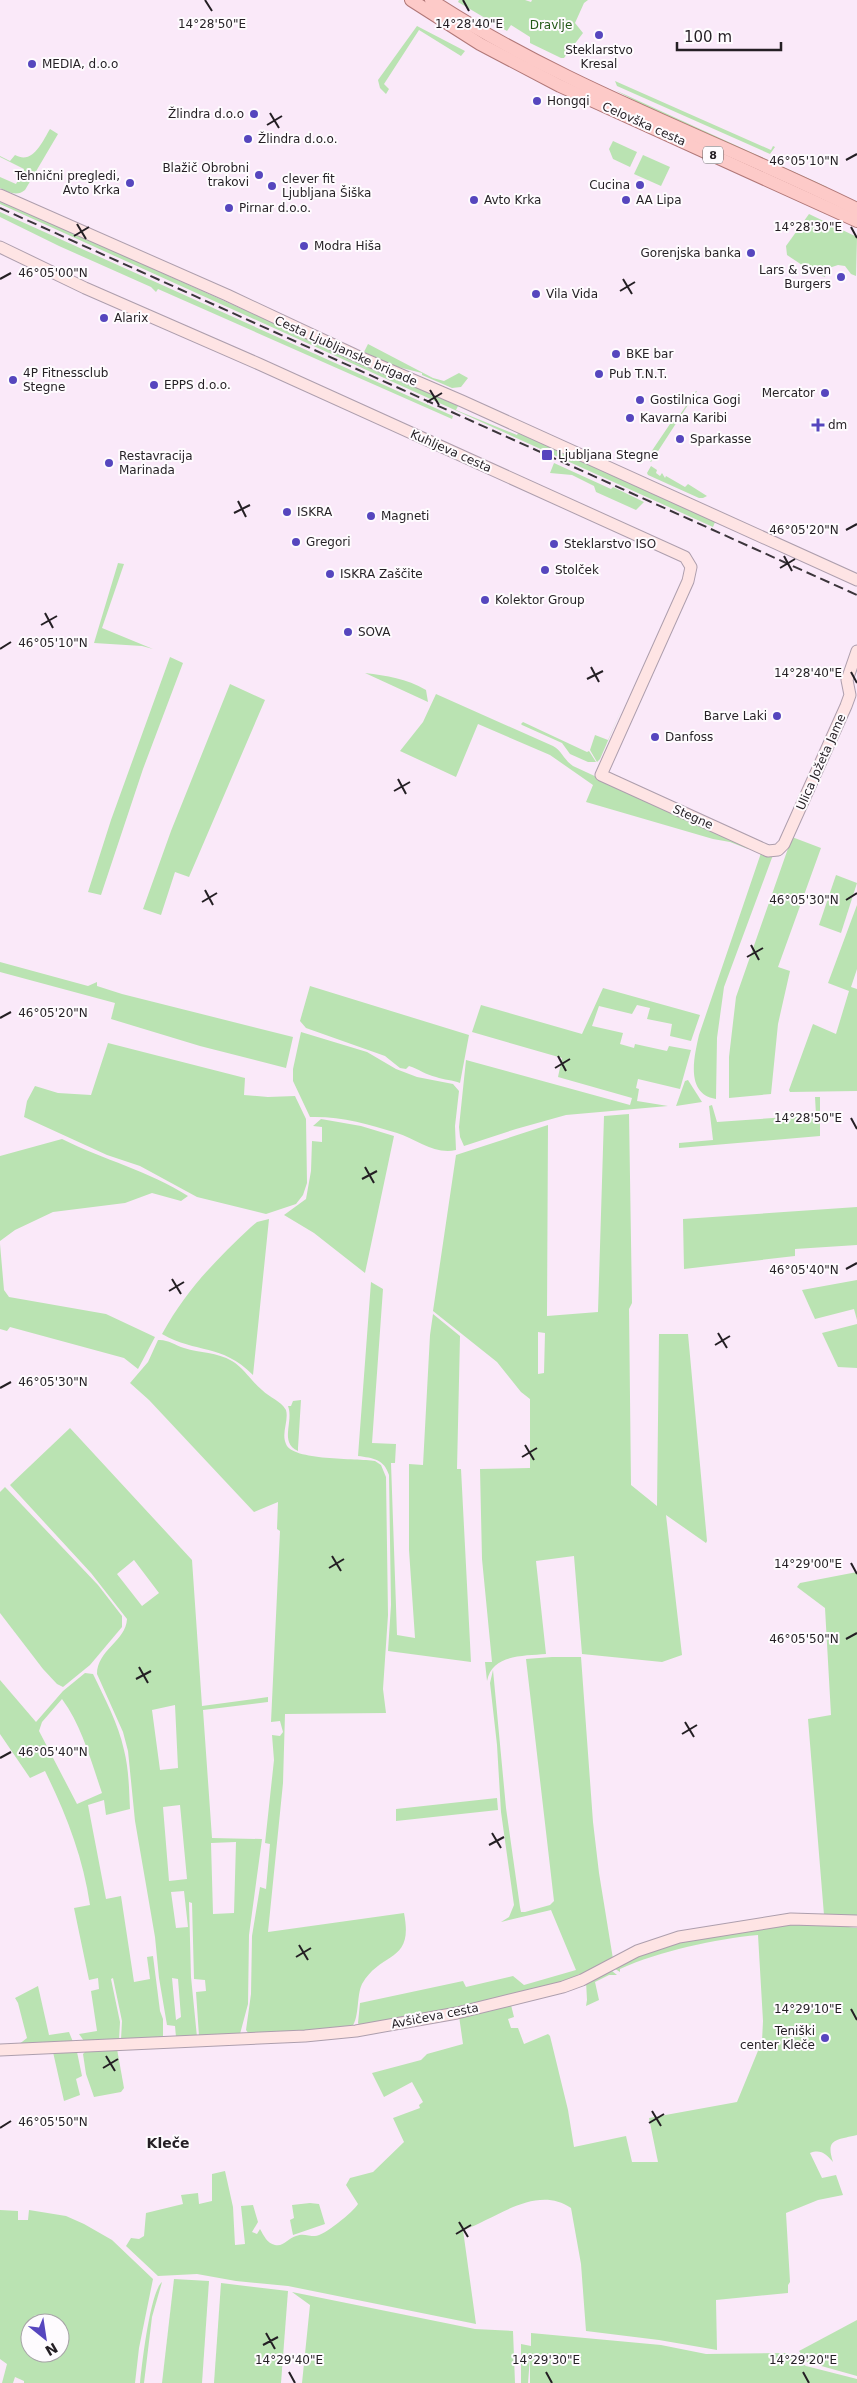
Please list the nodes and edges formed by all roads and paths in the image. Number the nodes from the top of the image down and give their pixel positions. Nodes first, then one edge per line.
1 (422, 2) edge
2 (0, 195) edge
3 (857, 209) edge
4 (857, 221) edge
5 (0, 247) edge
6 (857, 580) edge
7 (857, 651) edge
8 (601, 775) joint
9 (784, 844) joint
10 (857, 1921) edge
11 (0, 2050) edge

1 - 3 main road, Celovška cesta / 8
1 - 4 main road, Celovška cesta / 8
2 - 6 street, Cesta Ljubljanske brigade
5 - 8 street, Kuhljeva cesta
7 - 9 street, Ulica Jožeta Jame
8 - 9 street, Stegne
10 - 11 street, Avšičeva cesta

